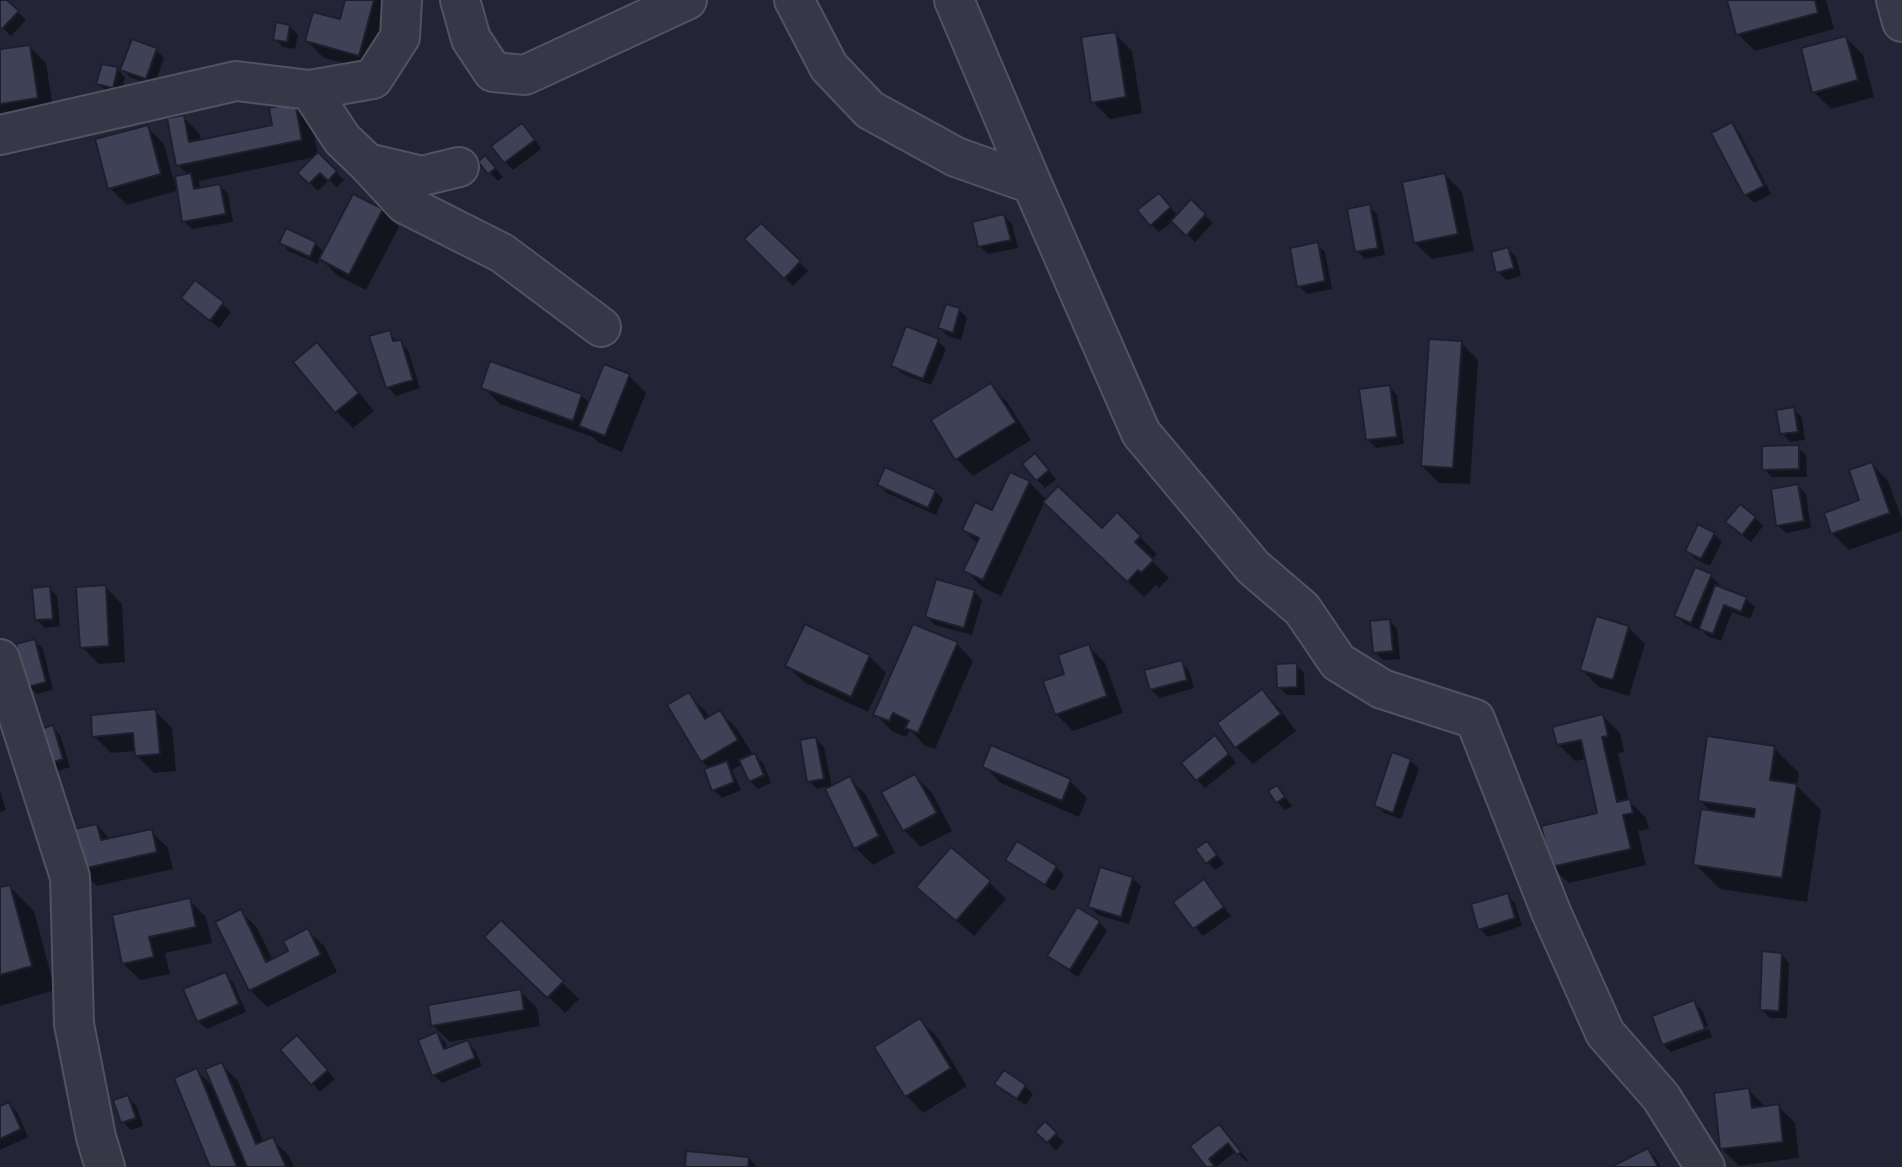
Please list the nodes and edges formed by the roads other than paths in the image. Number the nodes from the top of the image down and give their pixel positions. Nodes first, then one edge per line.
1 (402, 0) edge
2 (460, 0) edge
3 (687, 0) edge
4 (794, 0) edge
5 (954, 0) edge
6 (1896, 0) edge
7 (1902, 22) edge
8 (310, 90) junction
9 (0, 135) edge
10 (367, 163) junction
11 (460, 167) dead end
12 (1032, 184) junction
13 (601, 327) dead end
14 (0, 659) edge
15 (105, 1167) edge
16 (1705, 1167) edge

1 - 8 street
2 - 3 street
4 - 12 street
5 - 12 street
6 - 7 street
8 - 9 street
8 - 10 street
10 - 11 street
10 - 13 street
12 - 16 street
14 - 15 street

